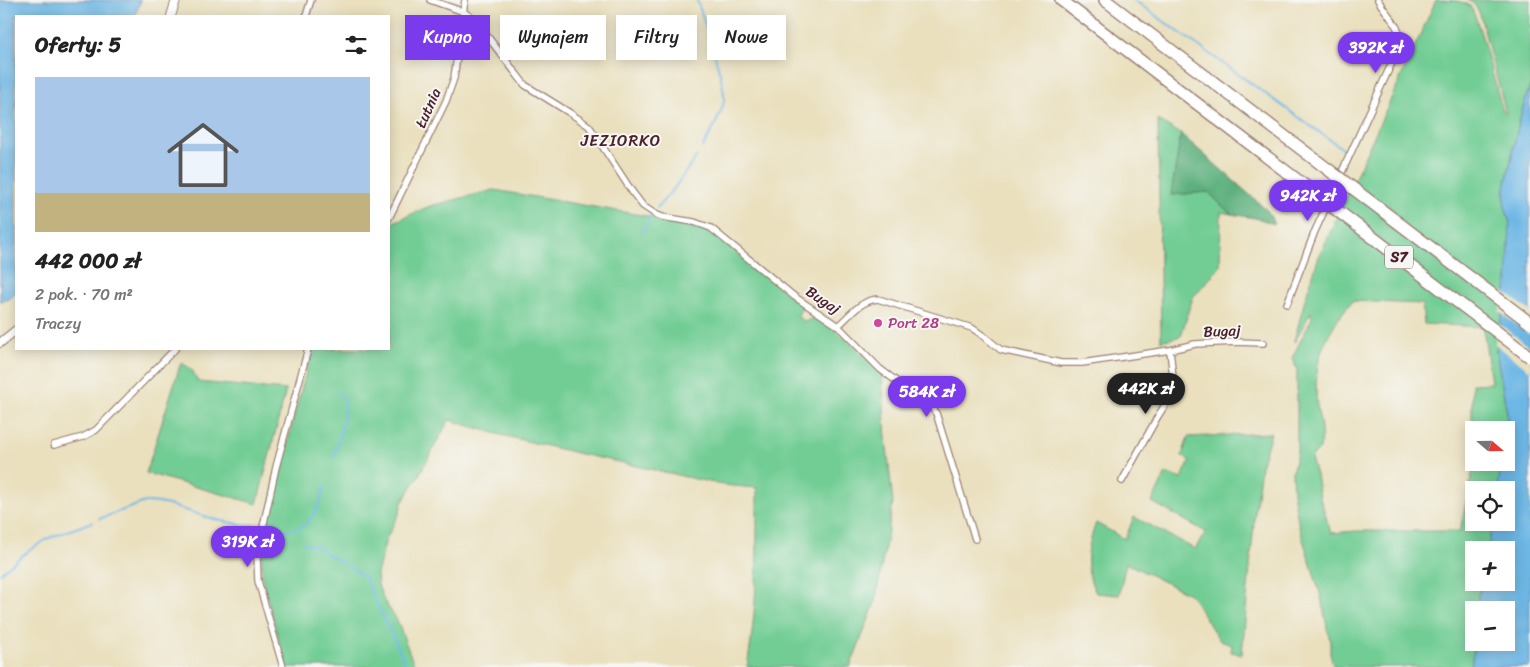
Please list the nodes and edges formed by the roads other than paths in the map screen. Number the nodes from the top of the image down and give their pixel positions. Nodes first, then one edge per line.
1 (176, 0) edge
2 (311, 0) edge
3 (430, 0) edge
4 (465, 0) edge
5 (1062, 0) edge
6 (1105, 0) edge
7 (1378, 0) edge
8 (464, 12) junction
9 (171, 15) edge
10 (306, 15) edge
11 (390, 216) edge
12 (1287, 304) dead end
13 (1530, 324) edge
14 (838, 326) junction
15 (15, 331) edge
16 (0, 343) edge
17 (1263, 343) dead end
18 (174, 350) edge
19 (308, 350) edge
20 (1170, 350) junction
21 (1530, 357) edge
22 (54, 445) dead end
23 (1122, 481) dead end
24 (975, 539) dead end
25 (283, 667) edge

1 - 9 street
2 - 10 street
3 - 8 street
4 - 8 street, Łutnia
5 - 21 highway, S7, bridge
6 - 13 highway, S7, bridge
7 - 12 street
8 - 11 street, Łutnia
8 - 14 street, Bugaj
14 - 20 street, Bugaj
14 - 24 street
15 - 16 street
17 - 20 street, Bugaj
18 - 22 street
19 - 25 street
20 - 23 street

